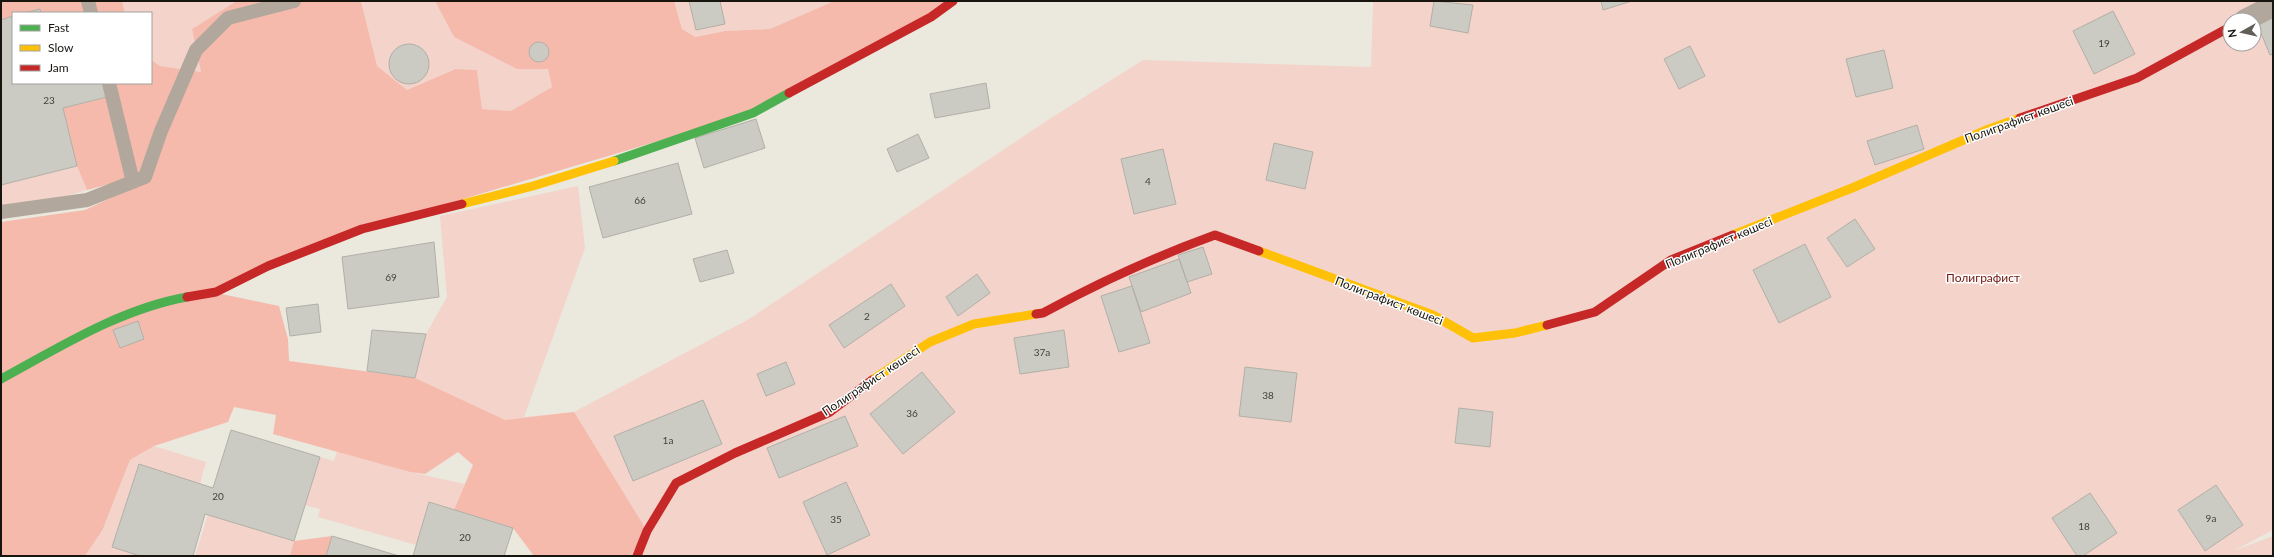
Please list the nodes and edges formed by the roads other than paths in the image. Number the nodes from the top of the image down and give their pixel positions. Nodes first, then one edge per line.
1 (88, 1) edge
2 (294, 1) edge
3 (953, 1) edge
4 (2273, 6) edge
5 (91, 12) edge
6 (2261, 12) edge
7 (2222, 31) edge
8 (109, 84) edge
9 (133, 182) junction
10 (1, 212) edge
11 (1, 379) edge
12 (637, 556) edge

1 - 5 lane
2 - 9 lane
3 - 11 street
4 - 6 street
7 - 12 street, Полиграфист көшесі
8 - 9 lane
9 - 10 lane

